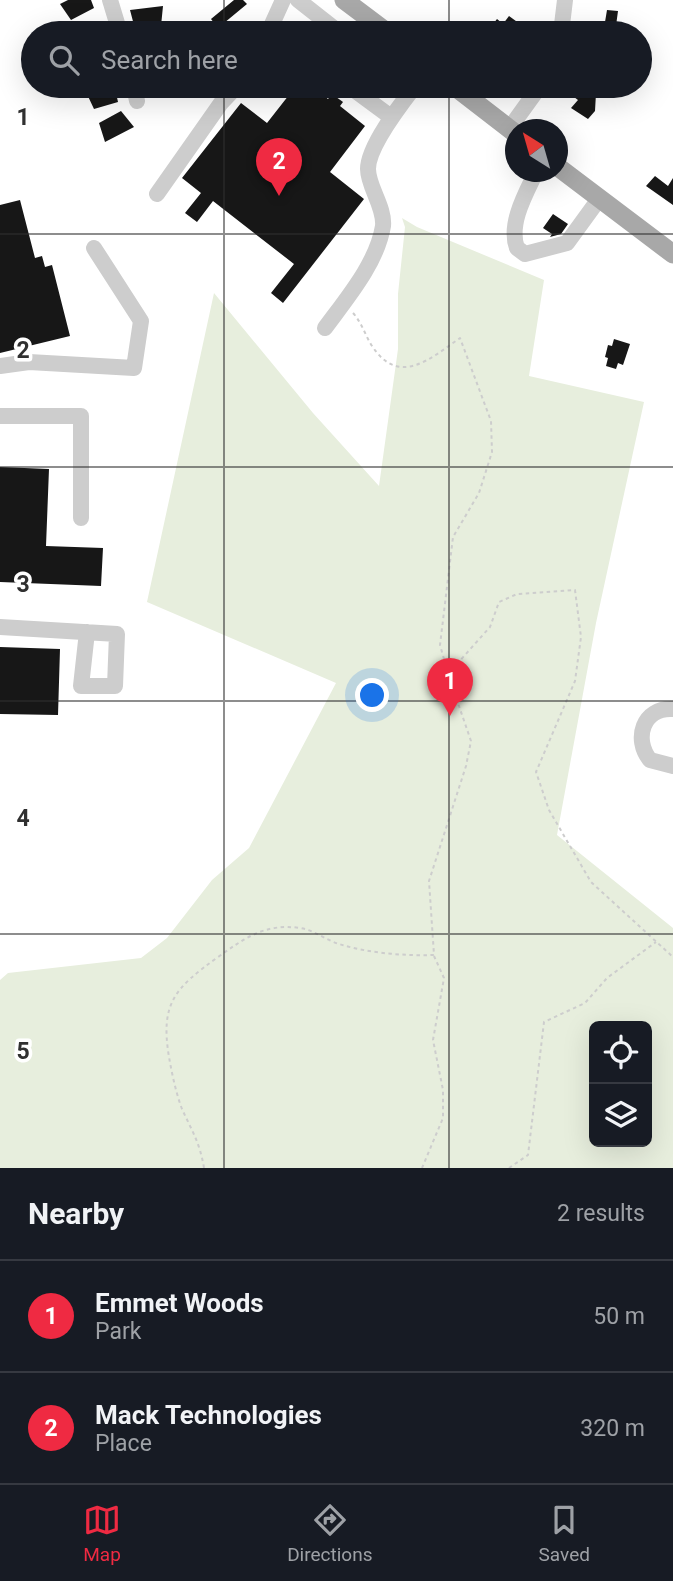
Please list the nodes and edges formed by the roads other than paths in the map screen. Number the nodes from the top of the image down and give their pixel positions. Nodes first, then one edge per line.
1 (110, 0) edge
2 (283, 0) edge
3 (298, 0) edge
4 (344, 0) edge
5 (565, 0) edge
6 (116, 21) edge
7 (276, 21) edge
8 (325, 21) edge
9 (371, 21) edge
10 (562, 21) edge
11 (226, 98) edge
12 (365, 98) edge
13 (404, 98) edge
14 (469, 98) edge
15 (533, 98) edge
16 (391, 117) junction
17 (519, 119) edge
18 (505, 126) edge
19 (568, 175) edge
20 (531, 182) edge
21 (157, 194) dead end
22 (599, 199) junction
23 (94, 248) dead end
24 (673, 254) edge
25 (325, 328) dead end
26 (0, 366) edge
27 (0, 416) edge
28 (81, 518) dead end
29 (0, 627) edge
30 (87, 632) dead end
31 (673, 709) edge
32 (673, 766) edge

1 - 6 street
2 - 7 street
3 - 8 street
4 - 9 main road
5 - 10 street
11 - 21 street
12 - 16 street
13 - 16 street
14 - 18 main road
15 - 17 street
16 - 25 street
19 - 22 main road
20 - 22 street
22 - 24 main road
23 - 26 street
27 - 28 street
29 - 30 street
31 - 32 street

